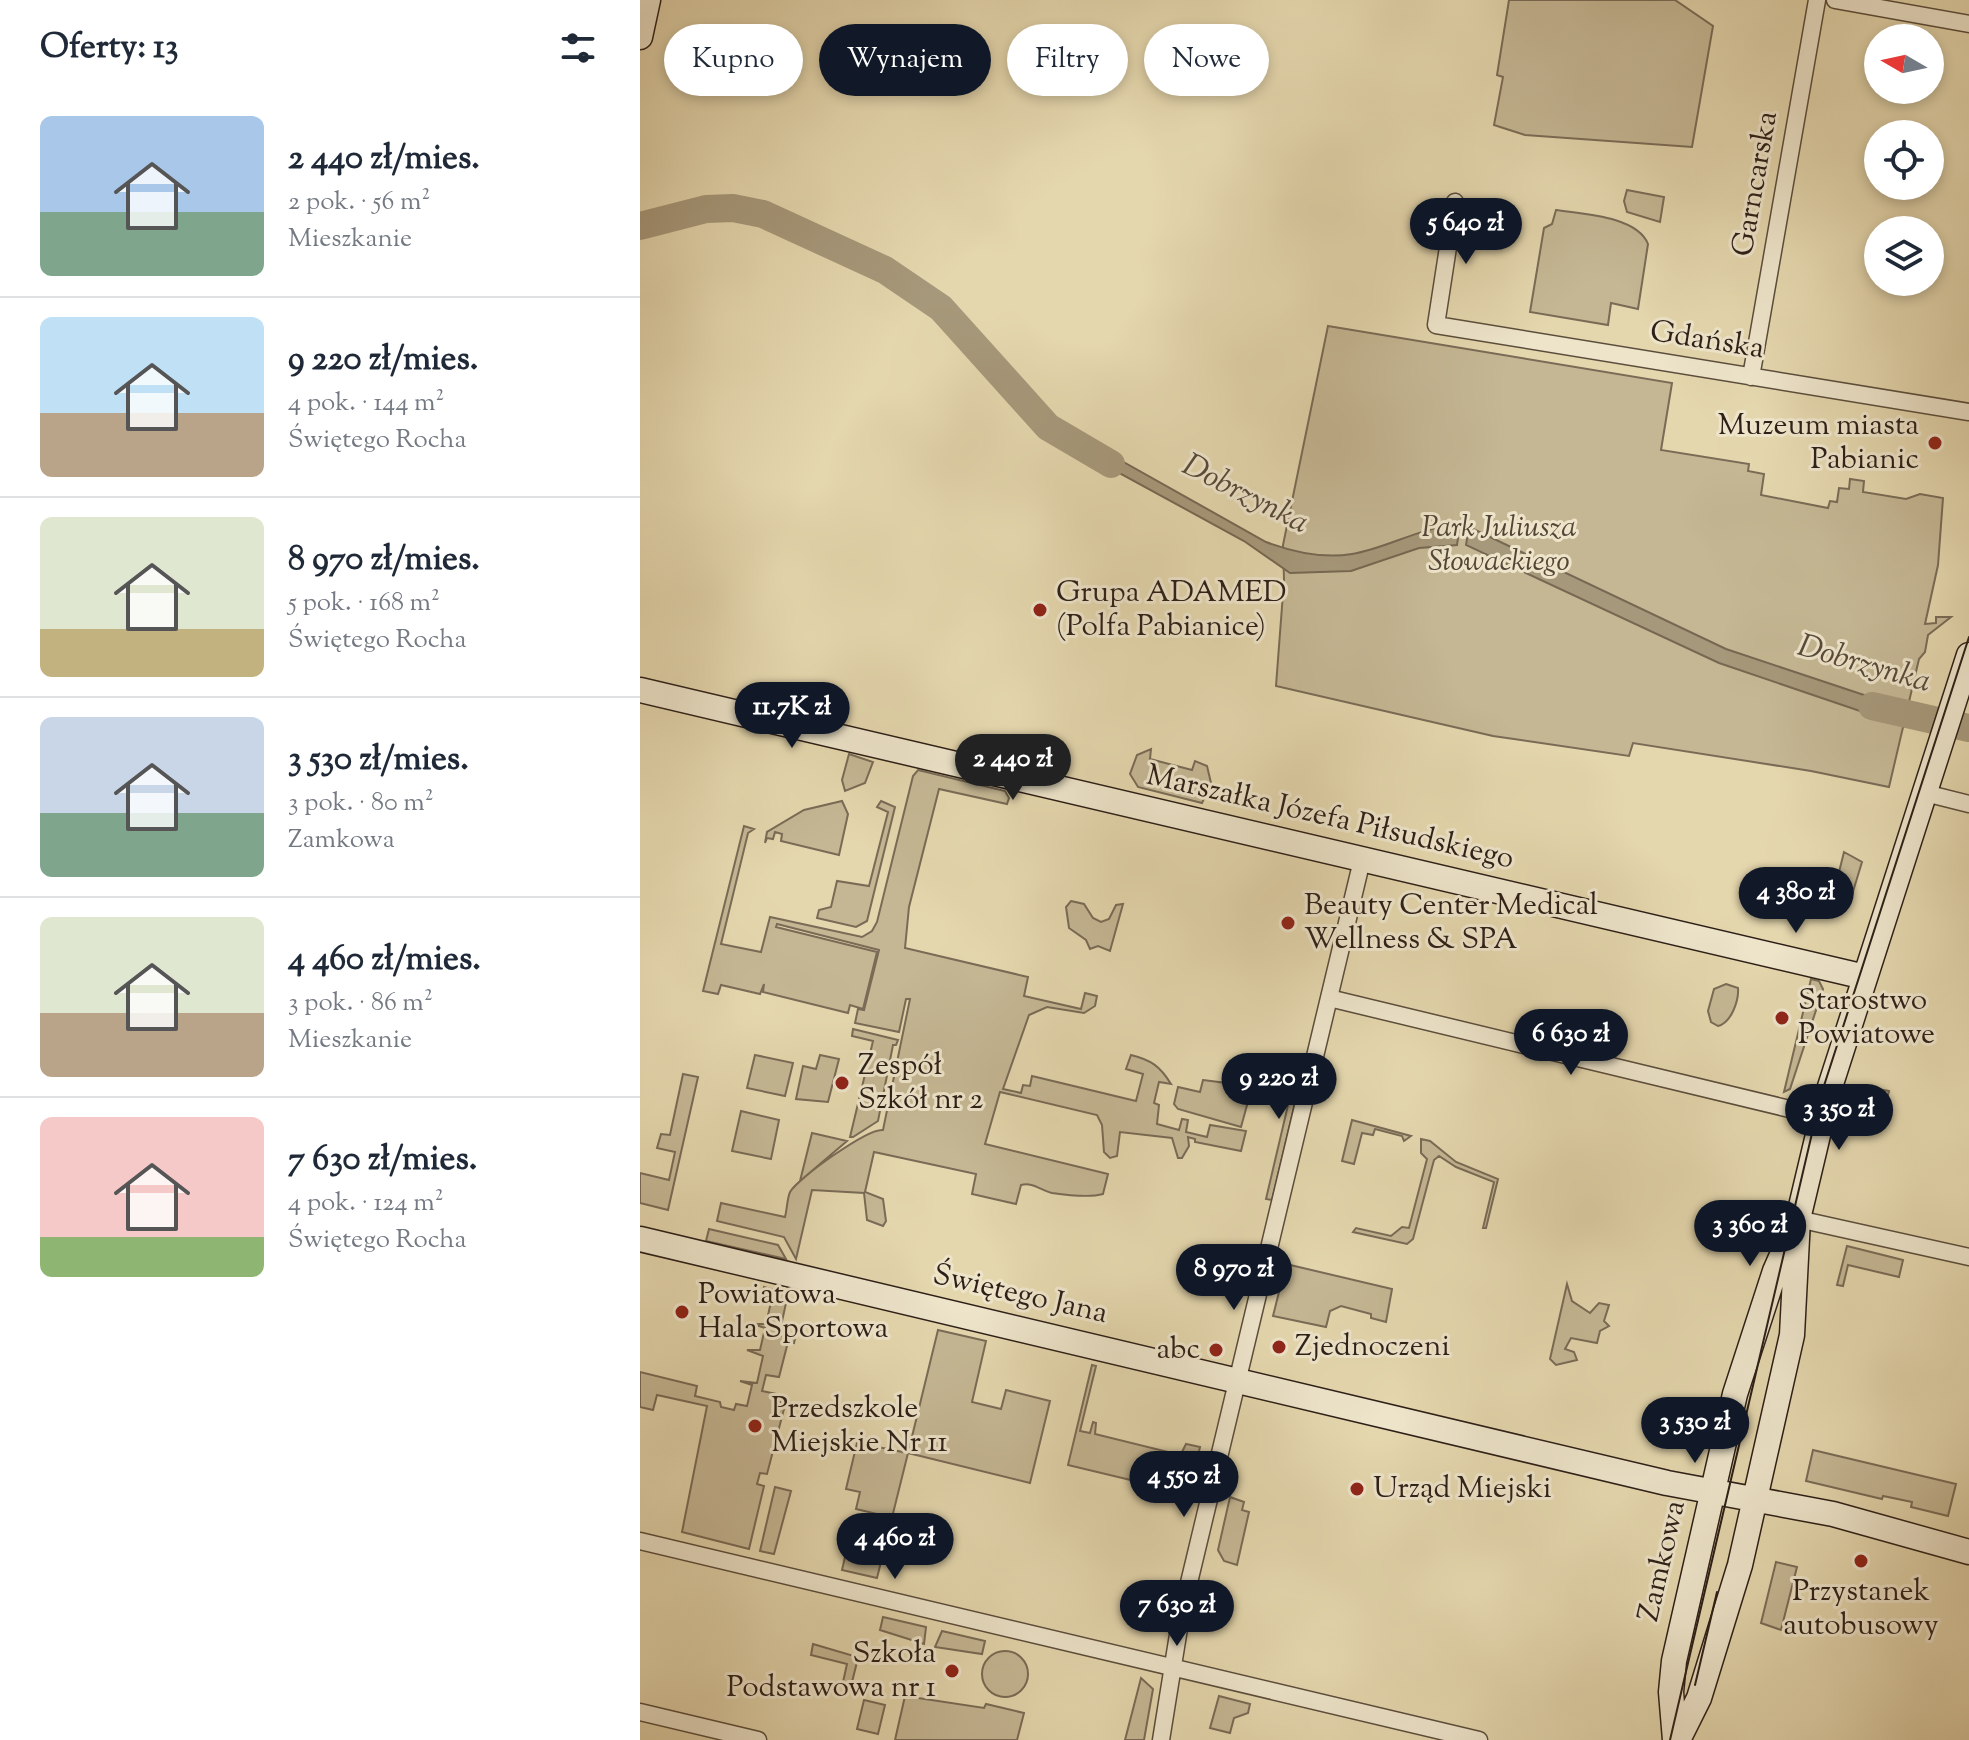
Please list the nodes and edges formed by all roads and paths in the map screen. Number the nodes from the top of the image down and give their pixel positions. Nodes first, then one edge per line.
1 (648, 0) edge
2 (1817, 0) edge
3 (1835, 0) edge
4 (1969, 24) edge
5 (640, 37) edge
6 (1455, 202) dead end
7 (1751, 377) junction
8 (1969, 412) edge
9 (1969, 655) edge
10 (640, 690) edge
11 (1925, 793) junction
12 (1969, 804) edge
13 (1362, 860) junction
14 (1865, 977) junction
15 (1329, 998) junction
16 (1823, 1117) junction
17 (1798, 1219) junction
18 (640, 1239) edge
19 (1969, 1257) edge
20 (1238, 1380) junction
21 (1712, 1493) junction
22 (1755, 1497) junction
23 (640, 1541) edge
24 (1969, 1552) edge
25 (1172, 1667) junction
26 (640, 1712) edge
27 (758, 1740) edge
28 (1161, 1740) edge
29 (1479, 1740) edge
30 (1676, 1740) edge

1 - 5 street
2 - 7 street, Garncarska
3 - 4 street
6 - 7 street, Gdańska
7 - 8 street, Gdańska
9 - 11 street, Zamkowa
10 - 13 street, Marszałka Józefa Piłsudskiego
11 - 12 street
11 - 14 street, Zamkowa
13 - 14 street, Marszałka Józefa Piłsudskiego
13 - 15 street
14 - 16 street, Zamkowa
15 - 16 street
15 - 20 street
16 - 17 street, Zamkowa
17 - 19 street
17 - 21 street, Zamkowa
17 - 22 street, Zamkowa
18 - 20 street, Świętego Jana
20 - 21 street, Świętego Jana
20 - 25 street
21 - 22 street, Świętego Jana
21 - 30 street, Zamkowa
22 - 24 street, Świętego Jana
22 - 30 street, Zamkowa
23 - 25 street
25 - 28 street
25 - 29 street
26 - 27 street

